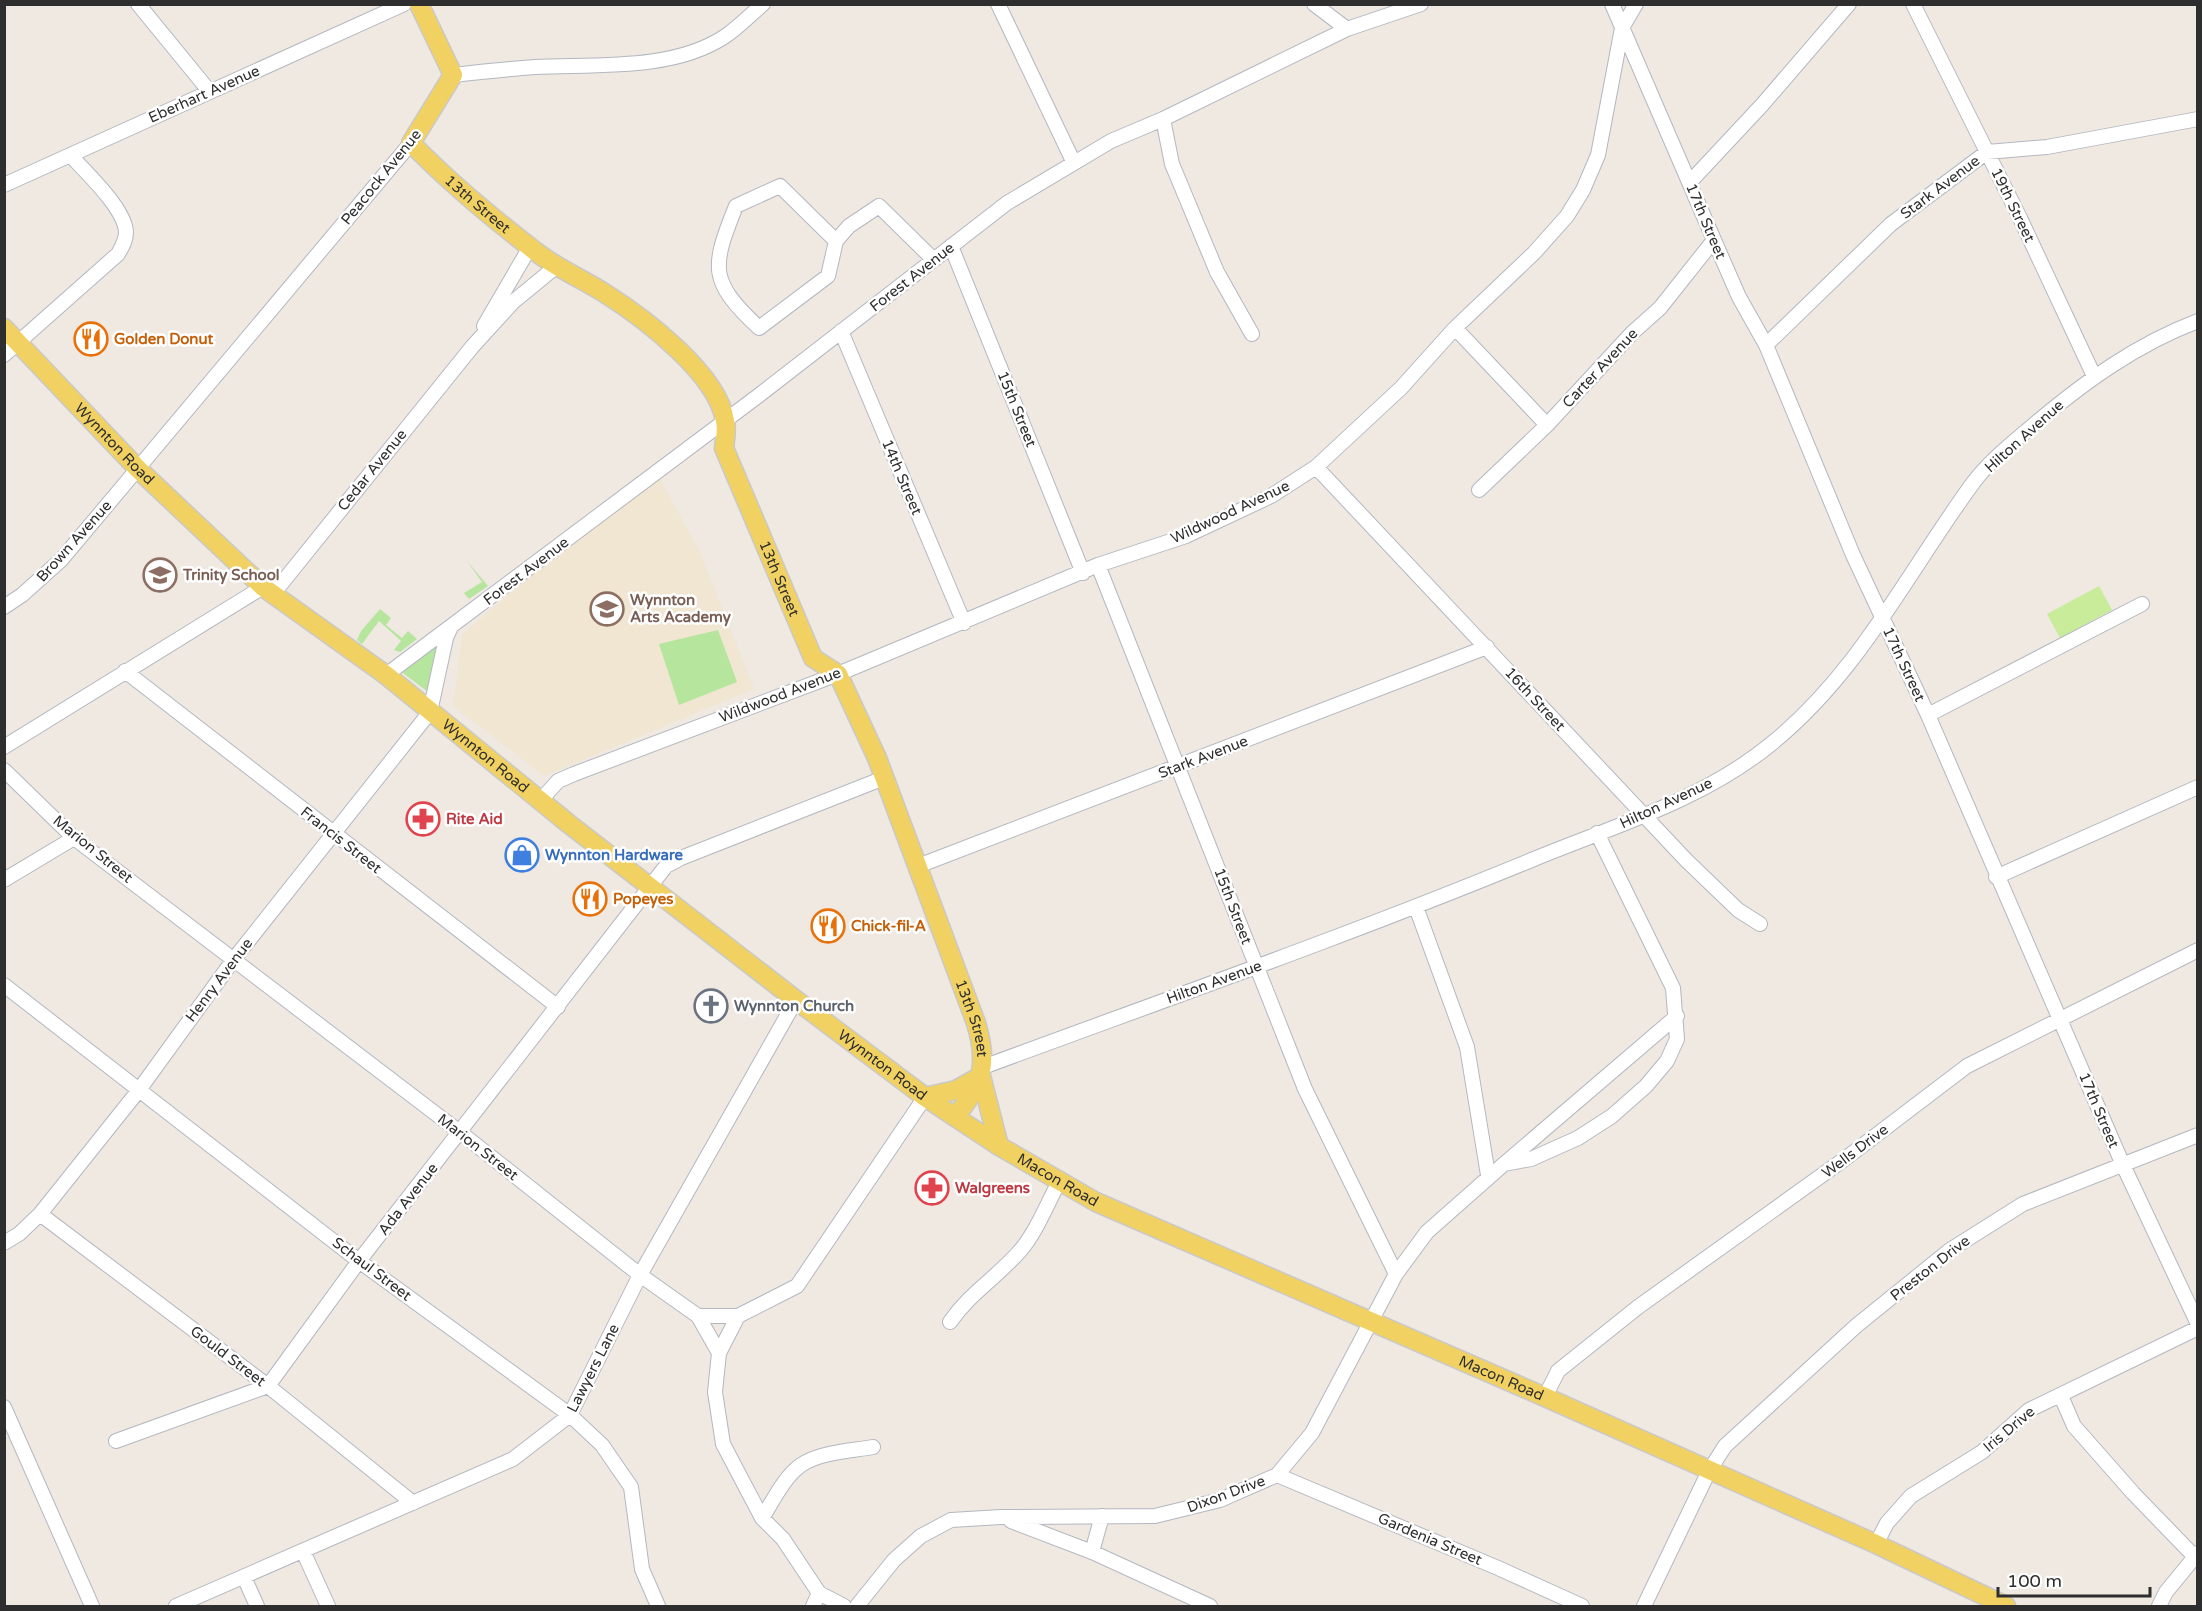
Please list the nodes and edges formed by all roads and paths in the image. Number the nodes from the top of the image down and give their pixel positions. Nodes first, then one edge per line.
1 (138, 4) edge
2 (404, 4) edge
3 (419, 4) edge
4 (998, 4) edge
5 (1314, 4) edge
6 (1421, 4) edge
7 (1612, 4) edge
8 (1636, 4) edge
9 (1849, 4) edge
10 (1913, 4) edge
11 (758, 7) edge
12 (1622, 28) junction
13 (1347, 29) junction
14 (453, 75) junction
15 (210, 92) junction
16 (1163, 119) junction
17 (2198, 119) edge
18 (411, 143) junction
19 (1987, 152) junction
20 (70, 155) junction
21 (1073, 161) junction
22 (1690, 182) junction
23 (4, 184) edge
24 (1714, 240) junction
25 (836, 241) junction
26 (951, 246) junction
27 (530, 247) junction
28 (934, 260) junction
29 (558, 265) junction
30 (2198, 321) edge
31 (4, 328) edge
32 (1455, 328) junction
33 (841, 331) junction
34 (1252, 334) dead end
35 (1766, 345) junction
36 (472, 347) junction
37 (12, 349) edge
38 (2094, 376) junction
39 (725, 420) junction
40 (1547, 425) junction
41 (1316, 467) junction
42 (138, 469) junction
43 (1479, 490) dead end
44 (1098, 565) junction
45 (1083, 573) junction
46 (268, 590) junction
47 (2142, 604) dead end
48 (4, 607) edge
49 (1882, 619) junction
50 (964, 623) junction
51 (450, 629) junction
52 (1487, 648) junction
53 (125, 671) junction
54 (838, 674) junction
55 (386, 675) junction
56 (429, 712) junction
57 (1928, 715) junction
58 (4, 747) edge
59 (1179, 767) junction
60 (4, 770) edge
61 (884, 778) junction
62 (2198, 787) edge
63 (540, 801) junction
64 (1643, 815) junction
65 (332, 833) junction
66 (1597, 833) junction
67 (74, 838) junction
68 (918, 866) junction
69 (1996, 877) junction
70 (4, 880) edge
71 (651, 887) junction
72 (1416, 908) junction
73 (1760, 924) dead end
74 (2198, 950) edge
75 (234, 959) junction
76 (1257, 967) junction
77 (4, 985) edge
78 (796, 1000) junction
79 (558, 1007) junction
80 (1677, 1016) junction
81 (2060, 1017) junction
82 (982, 1071) junction
83 (139, 1090) junction
84 (925, 1097) junction
85 (955, 1117) junction
86 (461, 1133) junction
87 (2198, 1135) edge
88 (999, 1146) junction
89 (1504, 1164) junction
90 (2123, 1165) junction
91 (1488, 1175) junction
92 (1059, 1182) junction
93 (40, 1214) junction
94 (4, 1243) edge
95 (359, 1261) junction
96 (1396, 1274) junction
97 (640, 1275) junction
98 (698, 1316) junction
99 (738, 1316) junction
100 (950, 1322) dead end
101 (1370, 1322) junction
102 (2198, 1326) edge
103 (719, 1353) junction
104 (268, 1386) junction
105 (2061, 1396) junction
106 (1545, 1397) junction
107 (4, 1407) edge
108 (570, 1415) junction
109 (116, 1441) dead end
110 (873, 1447) dead end
111 (1709, 1471) junction
112 (1277, 1475) junction
113 (413, 1503) junction
114 (1102, 1516) junction
115 (1001, 1517) junction
116 (762, 1518) junction
117 (1876, 1544) junction
118 (303, 1551) junction
119 (1092, 1552) junction
120 (2196, 1554) edge
121 (244, 1576) junction
122 (819, 1593) junction
123 (1981, 1601) edge
124 (92, 1606) edge
125 (176, 1606) edge
126 (257, 1606) edge
127 (328, 1606) edge
128 (658, 1606) edge
129 (813, 1606) edge
130 (844, 1606) edge
131 (857, 1606) edge
132 (1210, 1606) edge
133 (1582, 1606) edge
134 (1644, 1606) edge
135 (2006, 1606) edge
136 (2159, 1606) edge

1 - 15 street
2 - 15 street, Eberhart Avenue
3 - 14 main road
4 - 21 street
5 - 13 street
6 - 13 street, Forest Avenue
7 - 12 street, 17th Street
8 - 12 street, Wildwood Avenue
9 - 22 street
10 - 19 street, 19th Street
11 - 14 street
12 - 22 street, 17th Street
12 - 32 street, Wildwood Avenue
13 - 16 street, Forest Avenue
14 - 18 main road, Peacock Avenue
15 - 20 street, Eberhart Avenue
16 - 21 street, Forest Avenue
16 - 34 street
17 - 19 street, Stark Avenue
18 - 27 main road, 13th Street
18 - 42 street, Peacock Avenue
19 - 35 street, Stark Avenue
19 - 38 street, 19th Street
20 - 23 street, Eberhart Avenue
20 - 37 street
21 - 26 street, Forest Avenue
22 - 24 street, 17th Street
24 - 35 street, 17th Street
24 - 40 street, Carter Avenue
25 - 25 street
25 - 28 street
26 - 28 street, Forest Avenue
26 - 45 street, 15th Street
27 - 29 main road, 13th Street
27 - 36 street
28 - 33 street, Forest Avenue
29 - 36 street
29 - 39 main road, 13th Street
30 - 38 street, Hilton Avenue
31 - 37 main road, Wynnton Road
32 - 40 street
32 - 41 street, Wildwood Avenue
33 - 39 street, Forest Avenue
33 - 50 street, 14th Street
35 - 49 street, 17th Street
36 - 46 street, Cedar Avenue
37 - 42 main road, Wynnton Road
38 - 49 street, Hilton Avenue
39 - 51 street, Forest Avenue
39 - 54 main road, 13th Street
40 - 43 street, Carter Avenue
41 - 44 street, Wildwood Avenue
41 - 52 street, 16th Street
42 - 46 main road, Wynnton Road
42 - 48 street, Brown Avenue
44 - 45 street, Wildwood Avenue
44 - 59 street, 15th Street
45 - 50 street, Wildwood Avenue
46 - 53 street, Cedar Avenue
46 - 55 main road, Wynnton Road
47 - 57 street
49 - 57 street, 17th Street
49 - 64 street, Hilton Avenue
50 - 54 street, Wildwood Avenue
51 - 55 street, Forest Avenue
51 - 56 street
52 - 59 street, Stark Avenue
52 - 64 street, 16th Street
53 - 58 street, Cedar Avenue
53 - 65 street, Francis Street
54 - 61 main road, 13th Street
54 - 63 street, Wildwood Avenue
55 - 56 main road, Wynnton Road
56 - 63 main road, Wynnton Road
56 - 65 street, Henry Avenue
57 - 69 street, 17th Street
59 - 68 street, Stark Avenue
59 - 76 street, 15th Street
60 - 67 street, Marion Street
61 - 68 main road, 13th Street
61 - 71 street
62 - 69 street
63 - 71 main road, Wynnton Road
64 - 66 street, Hilton Avenue
64 - 73 street, 16th Street
65 - 75 street, Henry Avenue
65 - 79 street, Francis Street
66 - 72 street, Hilton Avenue
66 - 80 street, Dixon Drive
67 - 70 street
67 - 75 street, Marion Street
68 - 82 main road, 13th Street
69 - 81 street, 17th Street
71 - 78 main road, Wynnton Road
71 - 79 street, Ada Avenue
72 - 76 street, Hilton Avenue
72 - 91 street
74 - 81 street, Wells Drive
75 - 83 street, Henry Avenue
75 - 86 street, Marion Street
76 - 82 street, Hilton Avenue
76 - 96 street, 15th Street
77 - 83 street, Schaul Street
78 - 84 main road, Wynnton Road
78 - 97 street, Lawyers Lane
79 - 86 street, Ada Avenue
80 - 89 street, Dixon Drive
80 - 89 street, Dixon Drive
81 - 90 street, 17th Street
81 - 106 street, Wells Drive
82 - 84 main road
82 - 85 main road, 13th Street
82 - 88 main road
83 - 93 street, Henry Avenue
83 - 95 street, Schaul Street
84 - 85 main road, Wynnton Road
84 - 99 street
85 - 88 main road, Wynnton Road
86 - 95 street, Ada Avenue
86 - 97 street, Marion Street
87 - 90 street, Preston Drive
88 - 92 main road, Macon Road
89 - 91 street, Dixon Drive
90 - 102 street, 17th Street
90 - 111 street, Preston Drive
91 - 96 street, Dixon Drive
92 - 100 street
92 - 101 main road, Macon Road
93 - 94 street, Henry Avenue
93 - 104 street, Gould Street
95 - 104 street, Ada Avenue
95 - 108 street, Schaul Street
96 - 101 street, Dixon Drive
97 - 98 street, Marion Street
97 - 108 street, Lawyers Lane
98 - 99 street
98 - 103 street, Marion Street
99 - 103 street
101 - 106 main road, Macon Road
101 - 112 street, Dixon Drive
102 - 105 street, Iris Drive
103 - 116 street
104 - 109 street
104 - 113 street, Gould Street
105 - 117 street, Iris Drive
105 - 120 street
106 - 111 main road, Macon Road
107 - 124 street
108 - 113 street, Lawyers Lane
108 - 128 street, Schaul Street
110 - 116 street
111 - 117 main road, Macon Road
111 - 134 street, Preston Drive
112 - 114 street, Dixon Drive
112 - 133 street, Gardenia Street
113 - 118 street, Lawyers Lane
114 - 115 street, Dixon Drive
114 - 119 street
115 - 119 street
115 - 131 street, Dixon Drive
116 - 122 street
117 - 123 main road, Macon Road
118 - 121 street, Lawyers Lane
118 - 127 street
119 - 132 street
120 - 136 street
121 - 125 street, Lawyers Lane
121 - 126 street
122 - 129 street
122 - 130 street
123 - 135 main road, Macon Road

